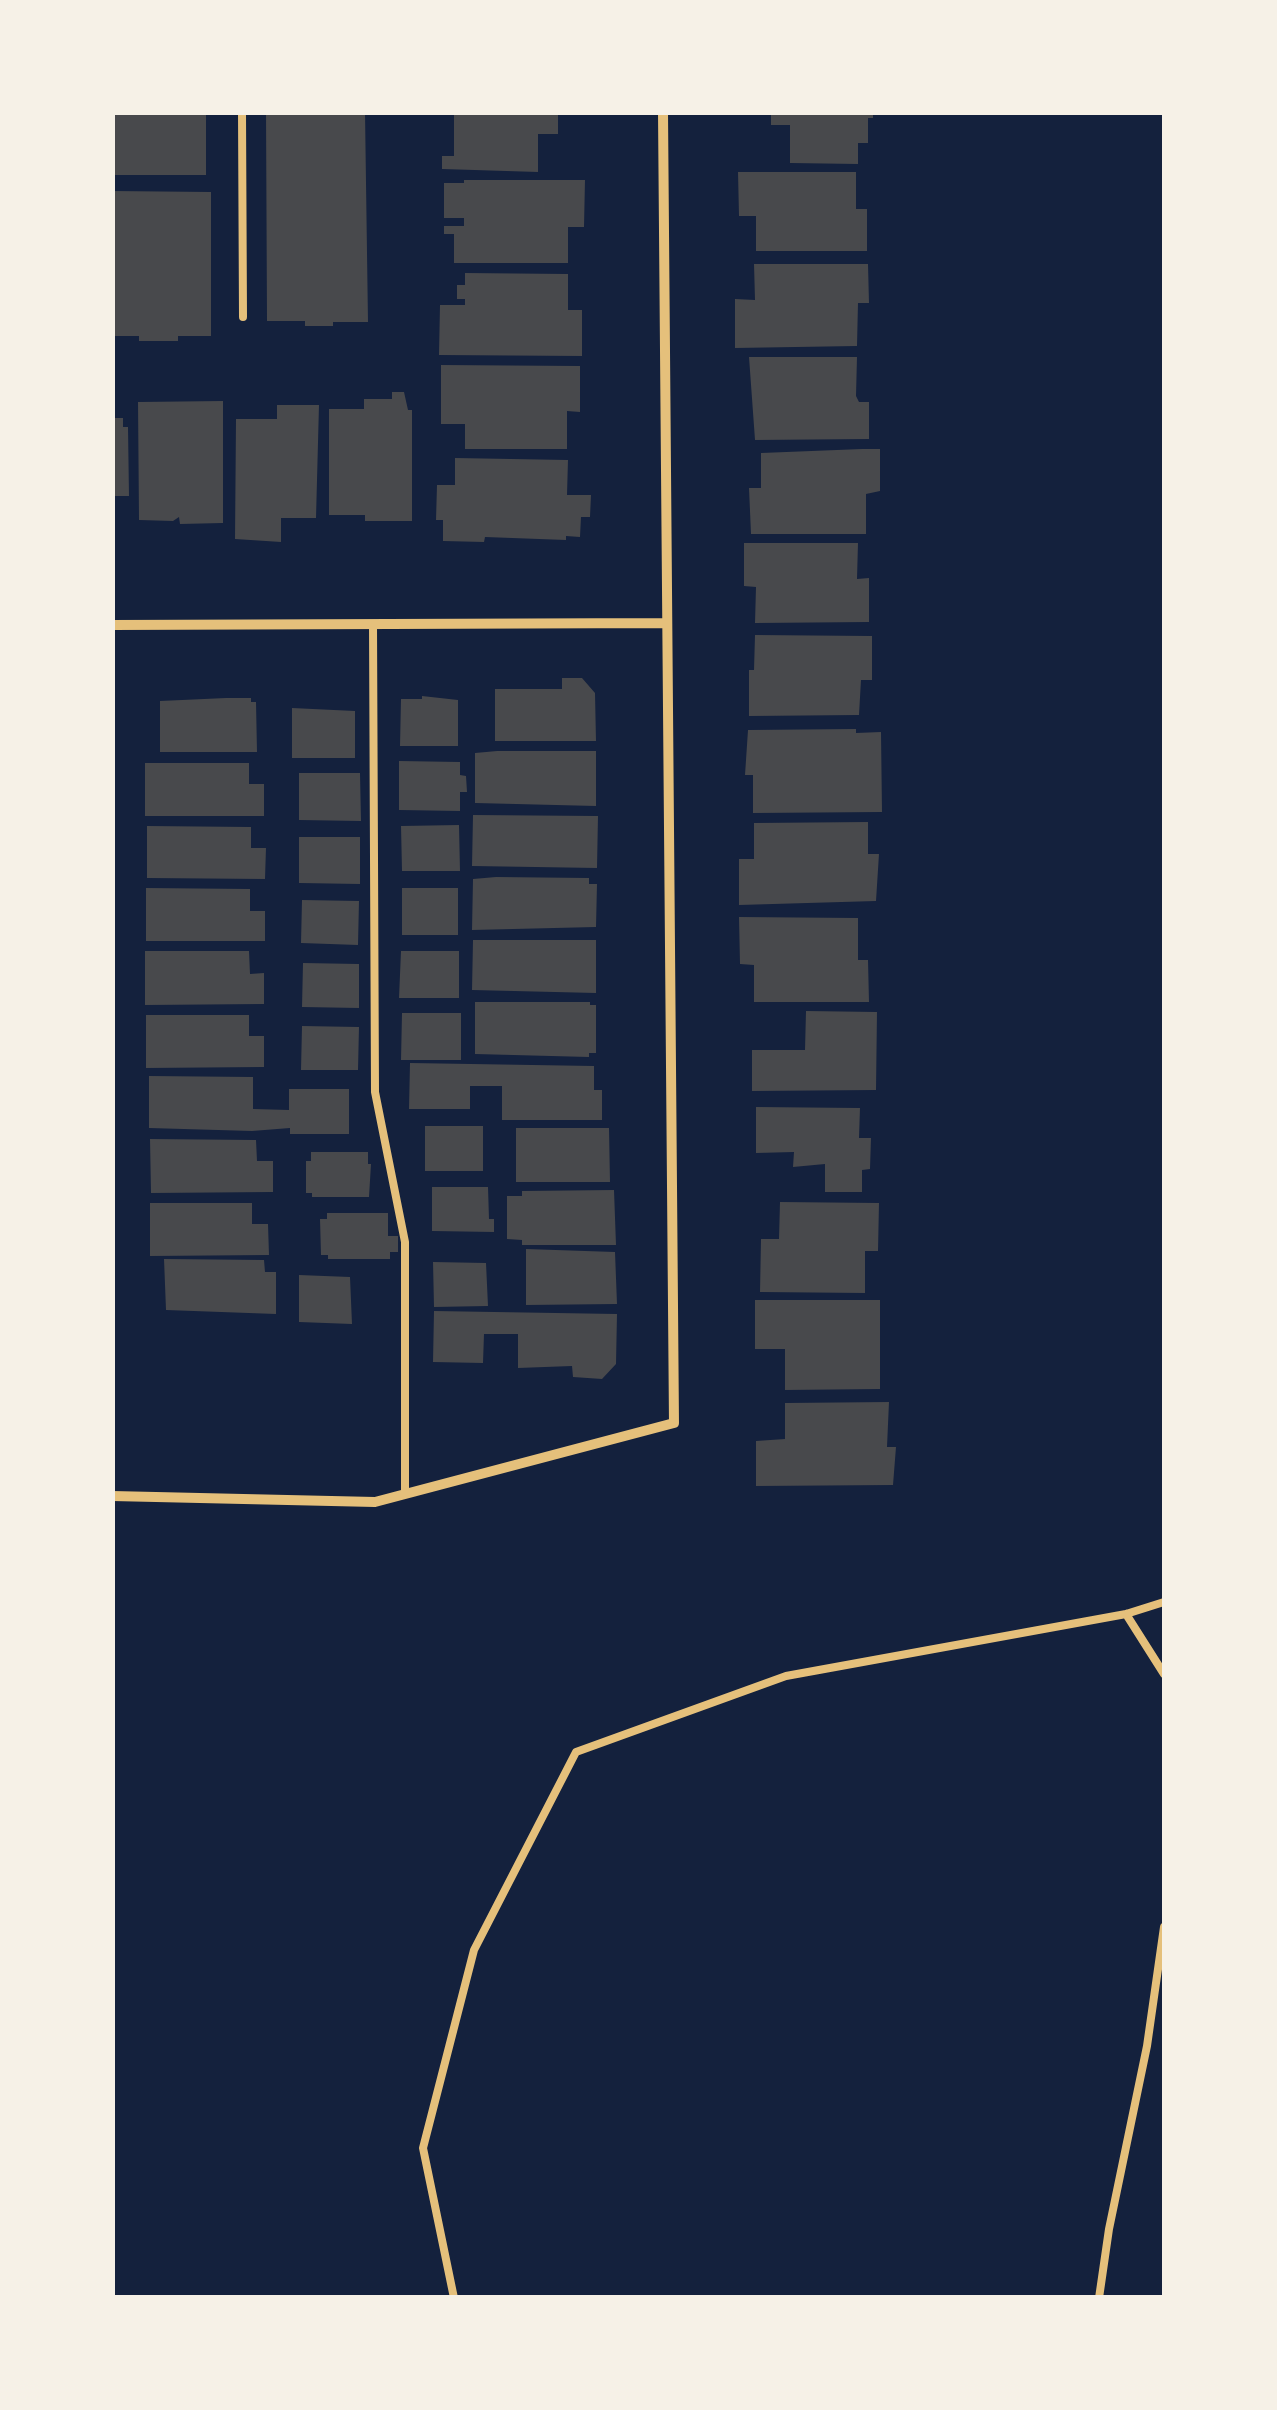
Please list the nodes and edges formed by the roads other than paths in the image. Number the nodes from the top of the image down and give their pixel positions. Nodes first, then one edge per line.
1 (242, 112) edge
2 (663, 112) edge
3 (243, 317) dead end
4 (666, 623) junction
5 (373, 624) junction
6 (112, 625) edge
7 (405, 1494) junction
8 (112, 1496) edge
9 (1164, 1602) edge
10 (1126, 1614) junction
11 (1164, 1674) edge
12 (1164, 1927) edge
13 (454, 2298) edge
14 (1099, 2298) edge

1 - 3 lane
2 - 4 street
4 - 5 street
4 - 7 street
5 - 6 street
5 - 7 lane
7 - 8 street
9 - 10 lane
10 - 11 lane
10 - 13 lane
12 - 14 lane

